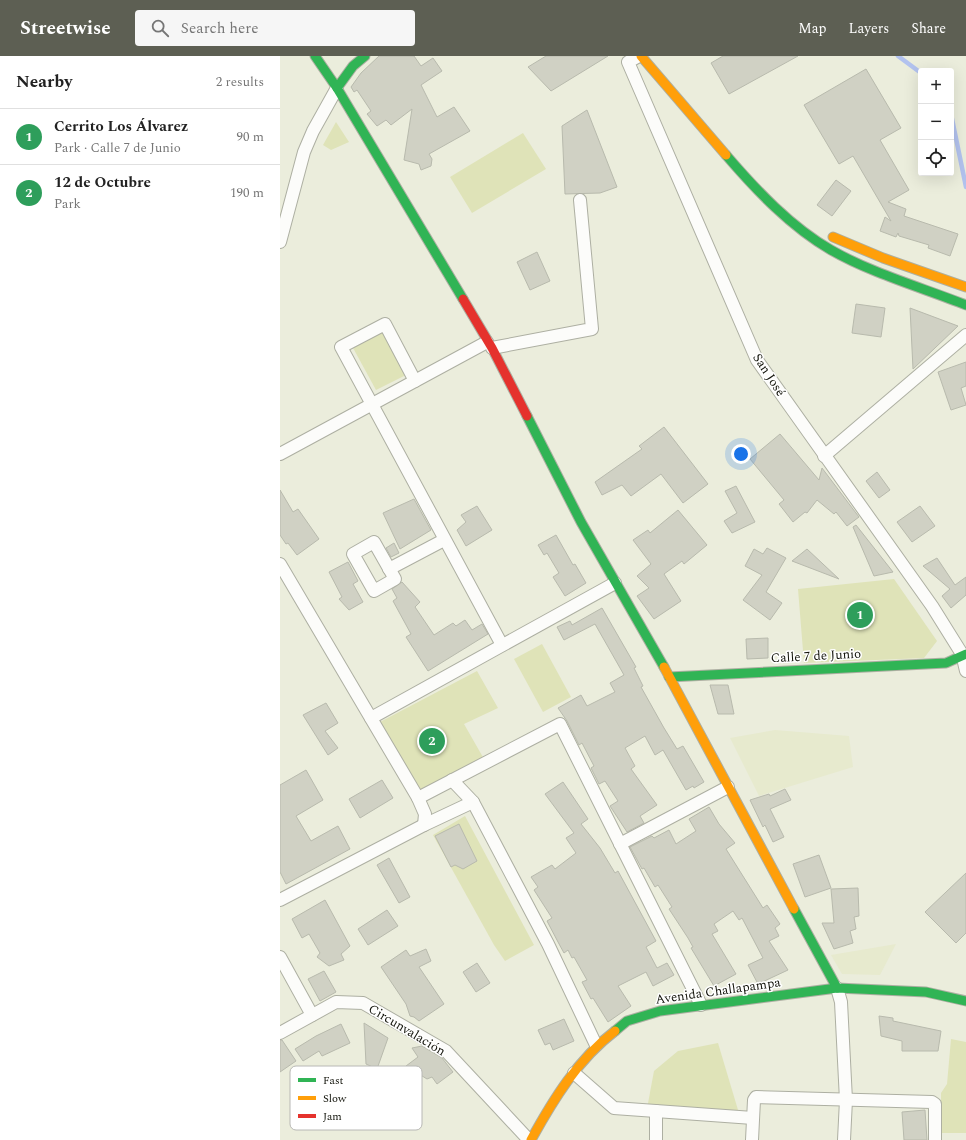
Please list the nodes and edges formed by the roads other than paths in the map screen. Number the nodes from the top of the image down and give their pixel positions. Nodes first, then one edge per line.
1 (315, 56) edge
2 (365, 56) edge
3 (640, 56) edge
4 (337, 88) junction
5 (580, 200) dead end
6 (825, 231) dead end
7 (280, 242) edge
8 (966, 287) edge
9 (966, 305) edge
10 (966, 335) edge
11 (489, 345) junction
12 (415, 381) junction
13 (371, 404) junction
14 (280, 454) edge
15 (824, 456) junction
16 (444, 540) junction
17 (280, 564) edge
18 (389, 569) dead end
19 (615, 583) junction
20 (502, 645) junction
21 (964, 654) edge
22 (966, 671) edge
23 (669, 676) junction
24 (371, 718) junction
25 (452, 780) junction
26 (728, 787) junction
27 (418, 798) junction
28 (473, 802) junction
29 (424, 825) junction
30 (620, 844) junction
31 (280, 900) edge
32 (280, 956) edge
33 (837, 988) junction
34 (966, 1001) edge
35 (701, 1005) junction
36 (312, 1015) junction
37 (280, 1033) edge
38 (596, 1045) junction
39 (574, 1072) junction
40 (846, 1100) junction
41 (656, 1111) junction
42 (753, 1118) junction
43 (530, 1140) edge
44 (656, 1140) edge
45 (752, 1140) edge
46 (844, 1140) edge
47 (935, 1140) edge

1 - 4 street
2 - 4 street
3 - 9 street
3 - 15 street, San José
4 - 7 street
4 - 11 street
5 - 11 street
6 - 8 street
10 - 15 street
11 - 12 street
11 - 19 street
12 - 13 street
12 - 13 street
13 - 14 street
13 - 16 street
15 - 21 street, San José
16 - 18 street
16 - 20 street
17 - 24 street
19 - 20 street
19 - 23 street
20 - 24 street
21 - 22 street, San José
21 - 23 street, Calle 7 de Junio
23 - 26 street
24 - 27 street
25 - 27 street
25 - 28 street
25 - 30 street
26 - 30 street
26 - 33 street
27 - 29 street
28 - 29 street
28 - 38 street
29 - 31 street
30 - 35 street
32 - 36 street
33 - 34 street, Avenida Challapampa
33 - 35 street, Avenida Challapampa
33 - 40 street
35 - 38 street, Avenida Challapampa
36 - 37 street, Circunvalación
36 - 43 street, Circunvalación
38 - 39 street, Avenida Challapampa
39 - 41 street
39 - 43 street, Avenida Challapampa
40 - 42 street
40 - 46 street
40 - 47 street
41 - 42 street
41 - 44 street
42 - 45 street

